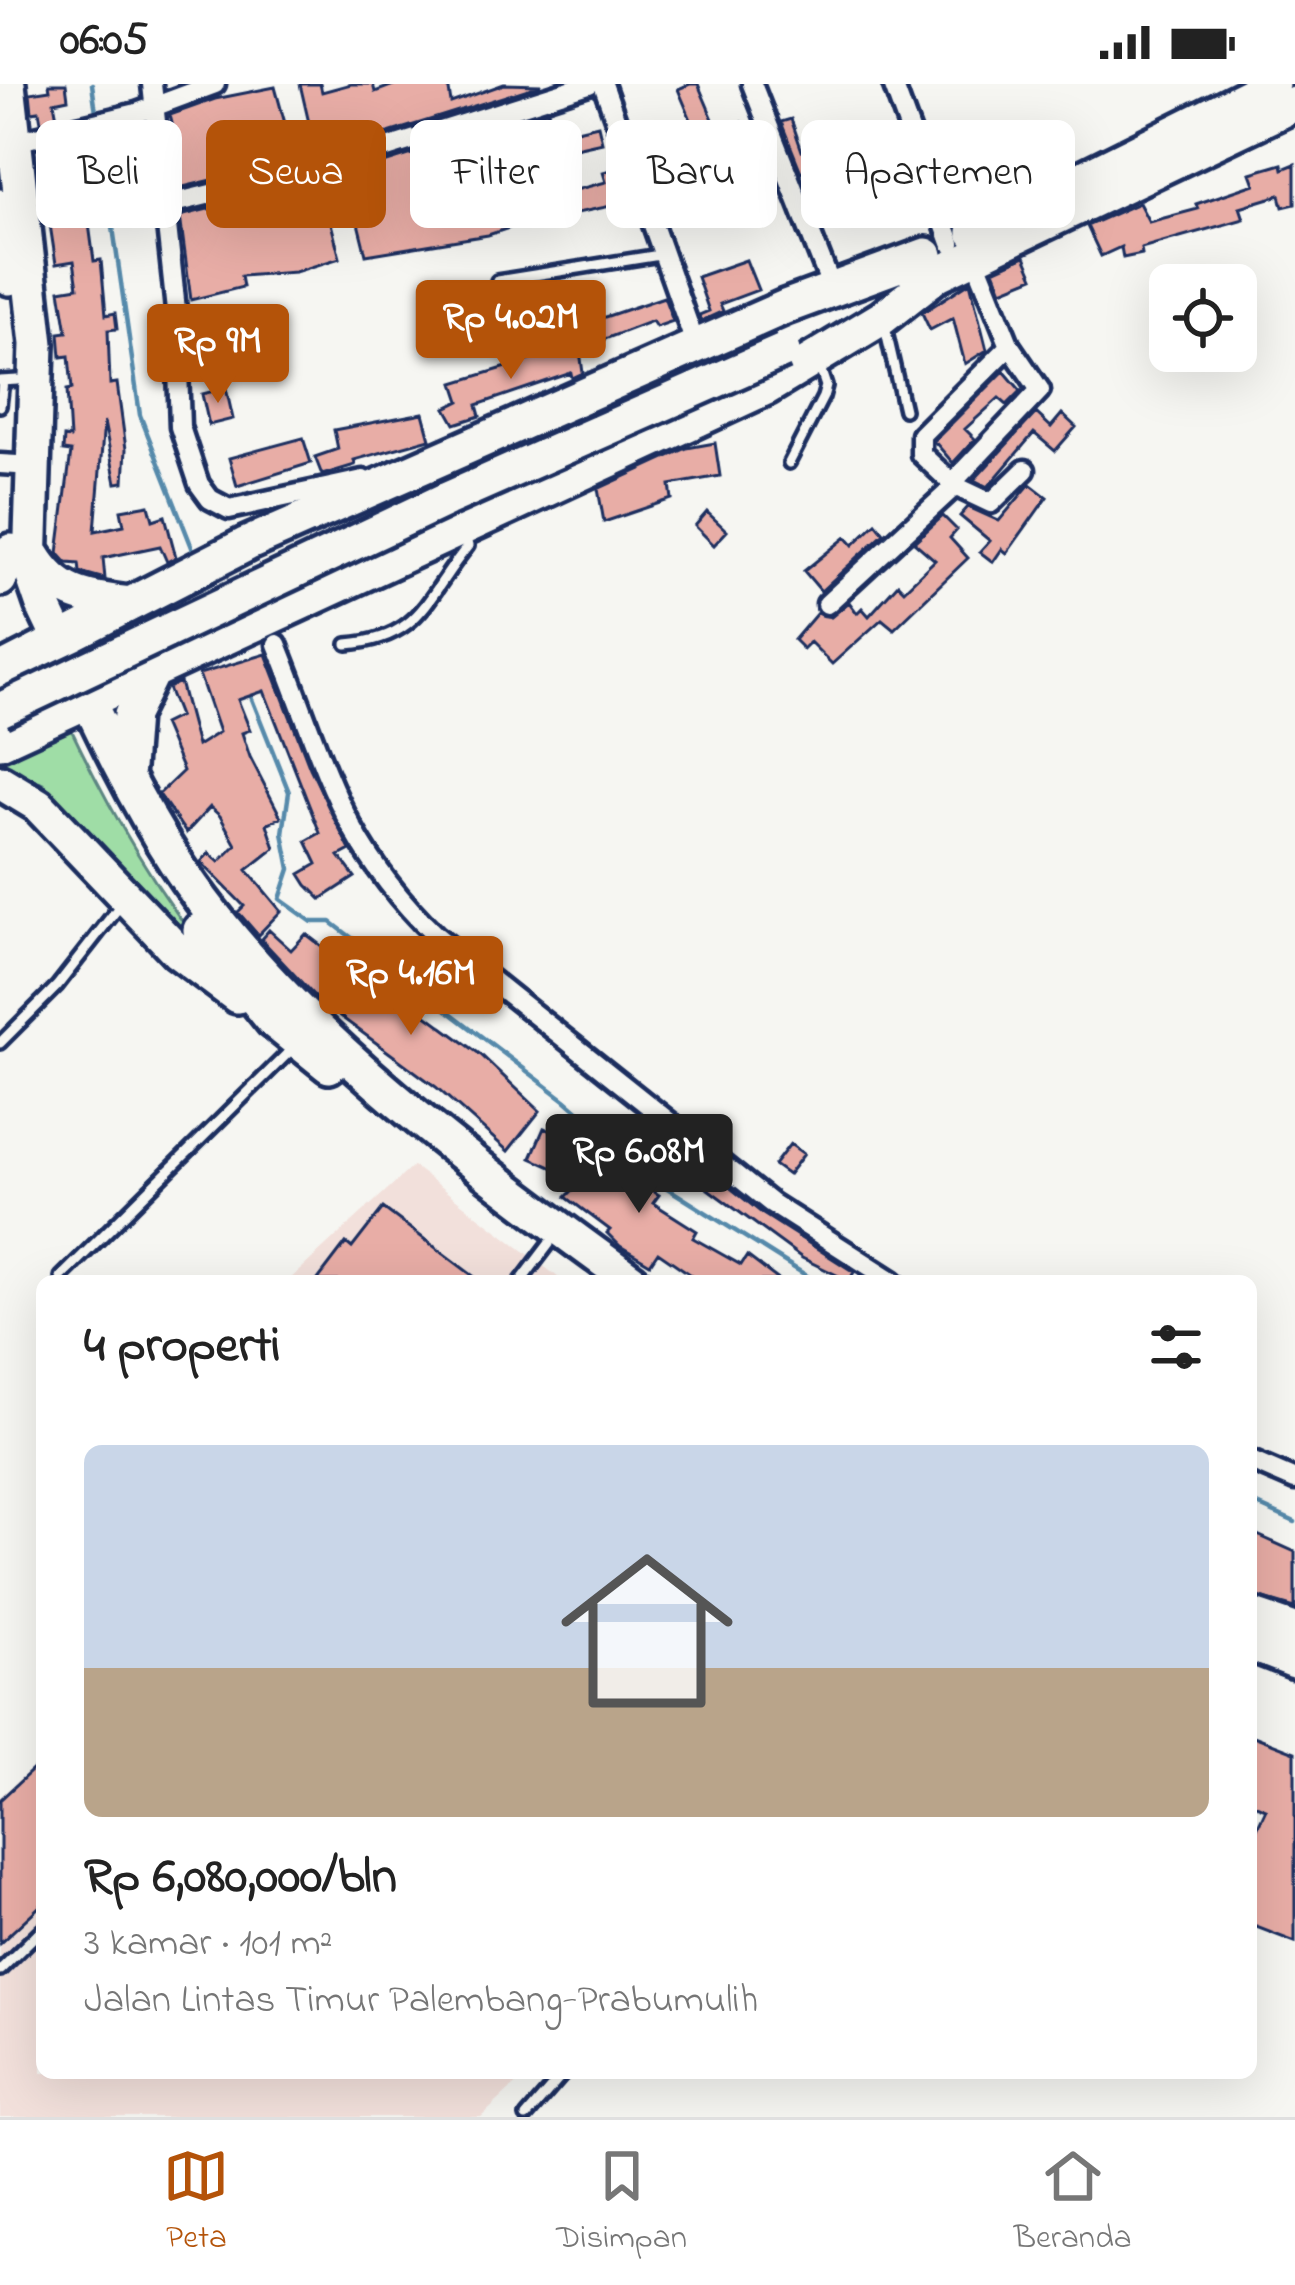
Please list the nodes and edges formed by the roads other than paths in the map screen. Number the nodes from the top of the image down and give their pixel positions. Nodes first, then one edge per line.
1 (8, 84) edge
2 (152, 84) edge
3 (215, 84) edge
4 (589, 84) edge
5 (603, 84) edge
6 (752, 84) edge
7 (893, 84) edge
8 (1272, 84) edge
9 (1295, 104) edge
10 (147, 109) junction
11 (149, 120) edge
12 (19, 141) junction
13 (182, 202) edge
14 (0, 206) edge
15 (167, 228) edge
16 (666, 254) junction
17 (3, 255) edge
18 (947, 257) junction
19 (496, 281) dead end
20 (832, 288) junction
21 (882, 318) junction
22 (779, 343) junction
23 (696, 346) junction
24 (1010, 346) junction
25 (817, 360) junction
26 (5, 387) edge
27 (904, 410) dead end
28 (789, 463) dead end
29 (430, 464) junction
30 (8, 465) edge
31 (1025, 470) dead end
32 (954, 484) junction
33 (462, 526) junction
34 (9, 565) edge
35 (140, 598) junction
36 (826, 604) dead end
37 (52, 638) junction
38 (277, 644) dead end
39 (346, 644) dead end
40 (168, 661) junction
41 (0, 670) edge
42 (0, 687) edge
43 (82, 706) junction
44 (0, 710) edge
45 (0, 742) edge
46 (128, 778) junction
47 (0, 782) edge
48 (126, 899) junction
49 (286, 1031) junction
50 (0, 1043) edge
51 (549, 1244) junction
52 (63, 1275) edge
53 (526, 1275) edge
54 (589, 1275) edge
55 (624, 1275) edge
56 (884, 1275) edge
57 (1257, 1464) edge
58 (1295, 1480) edge
59 (1257, 1617) edge
60 (1295, 1630) edge
61 (1257, 1646) edge
62 (1295, 1661) edge
63 (36, 1935) edge
64 (0, 1970) edge
65 (559, 2079) edge
66 (526, 2117) edge

1 - 12 highway
2 - 10 street
3 - 10 street
4 - 13 street
5 - 16 street
6 - 20 street
7 - 18 street
8 - 18 highway
9 - 18 highway
10 - 11 street
10 - 12 street
12 - 34 highway
14 - 17 highway
15 - 29 street
16 - 19 lane
16 - 23 street
17 - 26 highway
18 - 20 highway
18 - 21 highway
18 - 22 highway
18 - 24 street
20 - 23 highway
21 - 25 highway
21 - 27 lane
22 - 42 highway
22 - 44 highway, bridge
23 - 29 highway
24 - 32 street
24 - 32 street
25 - 28 lane
25 - 33 highway
26 - 30 highway
29 - 35 highway
30 - 34 highway
31 - 32 street
32 - 36 street
33 - 39 lane
33 - 40 highway
34 - 35 highway
34 - 37 highway
35 - 37 highway
37 - 41 highway
37 - 43 highway
38 - 56 street
40 - 43 highway
40 - 46 highway
43 - 45 highway
43 - 46 highway
43 - 49 highway
46 - 55 highway
47 - 48 highway
48 - 49 highway
48 - 50 lane
49 - 51 highway
49 - 52 lane
51 - 53 lane
51 - 54 highway
57 - 58 street
59 - 60 highway
61 - 62 highway
63 - 64 lane
65 - 66 lane

